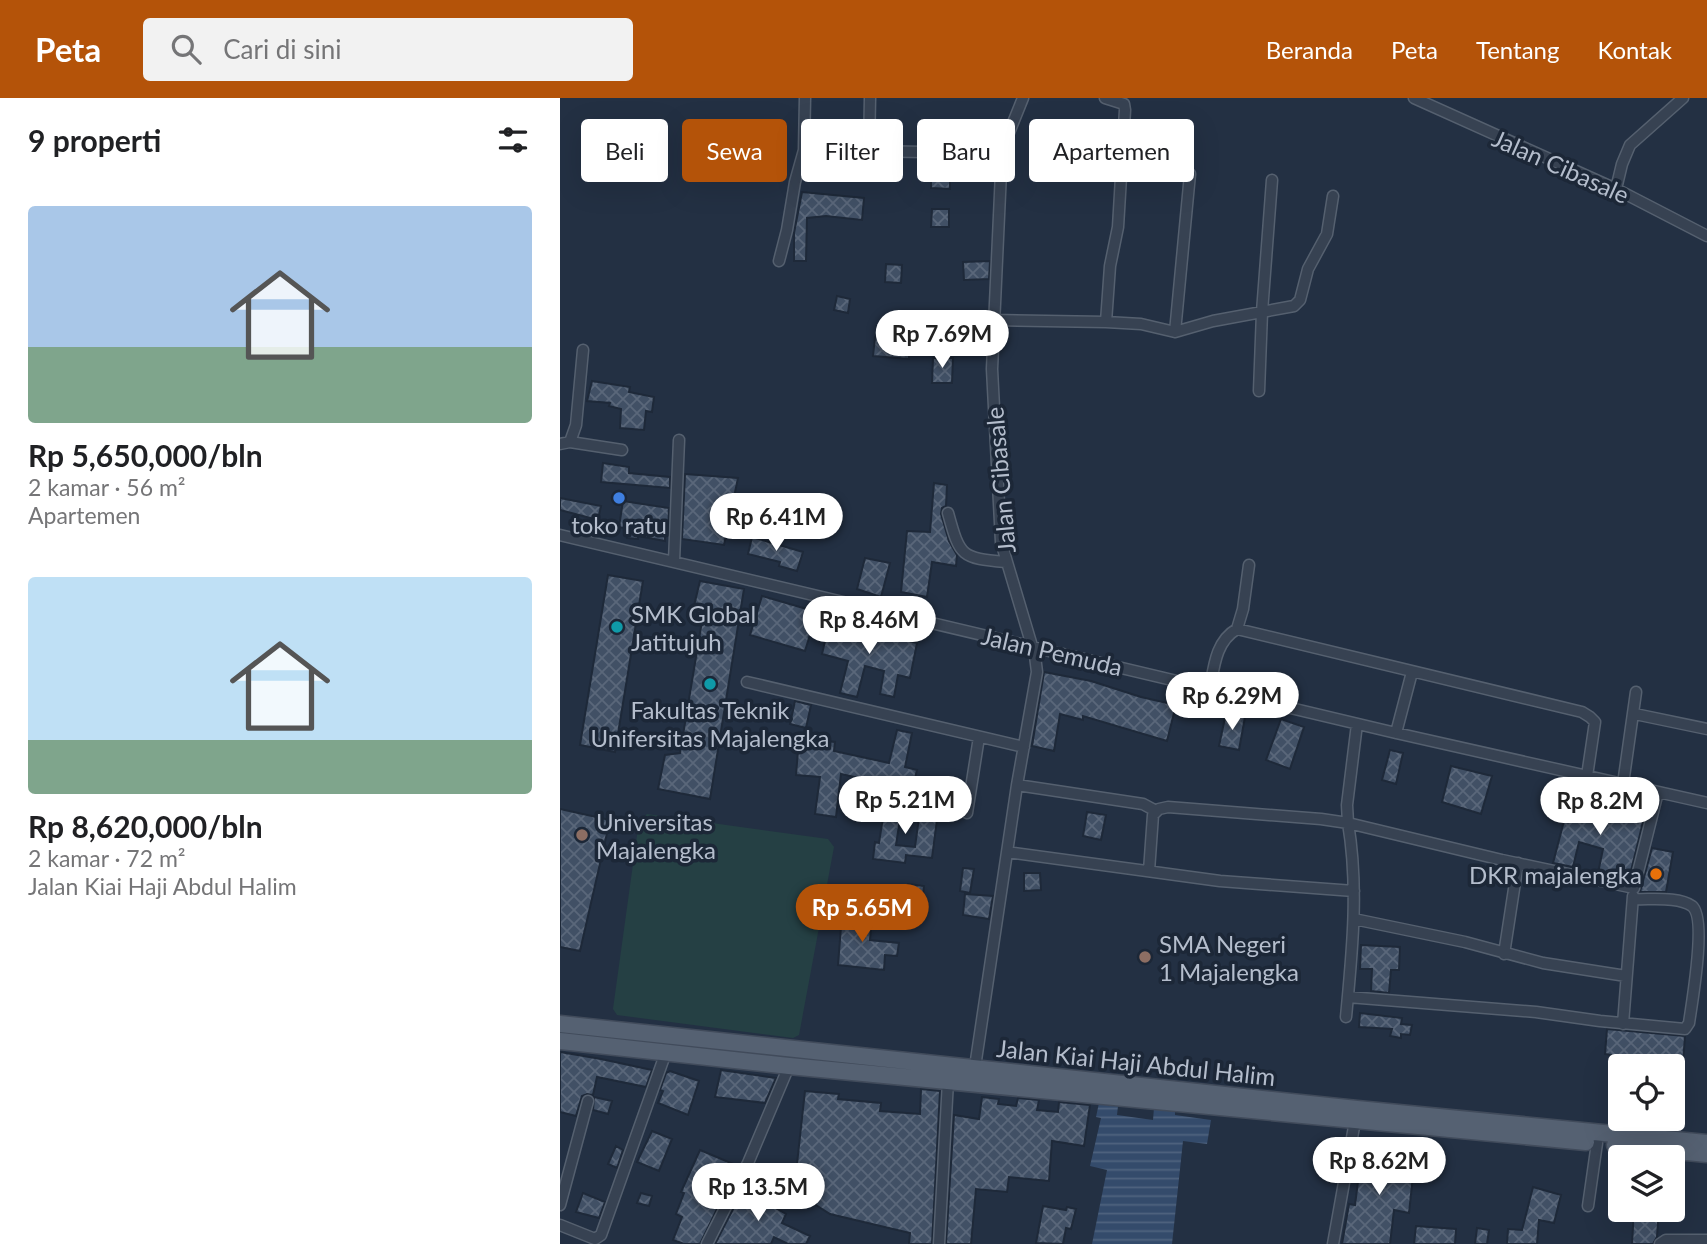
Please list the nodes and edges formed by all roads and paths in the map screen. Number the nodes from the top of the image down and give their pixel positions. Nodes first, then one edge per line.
1 (806, 98) edge
2 (870, 98) edge
3 (1023, 98) edge
4 (1104, 98) edge
5 (1413, 98) edge
6 (1683, 98) edge
7 (805, 119) edge
8 (870, 119) edge
9 (1015, 119) edge
10 (801, 160) edge
11 (1272, 180) dead end
12 (1000, 182) edge
13 (1189, 182) edge
14 (1616, 189) junction
15 (1334, 196) dead end
16 (1707, 236) edge
17 (779, 261) dead end
18 (1262, 312) junction
19 (994, 320) junction
20 (1106, 322) junction
21 (1175, 332) junction
22 (583, 350) dead end
23 (1259, 391) dead end
24 (679, 440) dead end
25 (565, 443) edge
26 (622, 450) dead end
27 (948, 513) dead end
28 (560, 535) edge
29 (674, 561) junction
30 (1006, 562) junction
31 (1250, 565) dead end
32 (1237, 629) junction
33 (1031, 646) junction
34 (1412, 672) junction
35 (747, 682) dead end
36 (1210, 688) junction
37 (1636, 692) dead end
38 (1635, 714) junction
39 (1357, 724) junction
40 (1707, 729) edge
41 (1396, 733) junction
42 (979, 737) junction
43 (1024, 747) junction
44 (1587, 776) junction
45 (1623, 784) junction
46 (1017, 785) junction
47 (1658, 792) junction
48 (1707, 803) edge
49 (1156, 811) junction
50 (967, 813) dead end
51 (1348, 823) junction
52 (1007, 852) junction
53 (1518, 863) junction
54 (1149, 872) junction
55 (1354, 891) junction
56 (1634, 894) junction
57 (1354, 919) junction
58 (1504, 954) junction
59 (1626, 975) junction
60 (1348, 997) junction
61 (1346, 1017) dead end
62 (560, 1024) edge
63 (1623, 1024) junction
64 (560, 1041) edge
65 (666, 1052) junction
66 (789, 1066) junction
67 (975, 1067) junction
68 (948, 1081) junction
69 (588, 1101) dead end
70 (1355, 1121) junction
71 (1597, 1143) junction
72 (1707, 1143) edge
73 (1707, 1154) edge
74 (560, 1205) edge
75 (1588, 1206) dead end
76 (560, 1225) edge
77 (1707, 1240) edge
78 (707, 1244) edge
79 (939, 1244) edge
80 (1333, 1244) edge
81 (1660, 1244) edge

1 - 7 street
2 - 8 street
3 - 9 street, Jalan Cibasale
4 - 20 street
5 - 14 street, Jalan Cibasale
6 - 14 street
10 - 17 street
11 - 18 street
12 - 19 street, Jalan Cibasale
13 - 21 street
14 - 16 street, Jalan Cibasale
15 - 18 street
18 - 21 street
18 - 23 street
19 - 20 street
19 - 30 street, Jalan Cibasale
20 - 21 street
22 - 25 street
24 - 29 street
25 - 26 street
27 - 30 street
28 - 29 street, Jalan Pemuda
29 - 33 street, Jalan Pemuda
30 - 33 street, Jalan Cibasale
31 - 32 street
32 - 34 street
32 - 36 street
33 - 36 street, Jalan Pemuda
33 - 43 street, Jalan Cibasale
34 - 41 street
34 - 44 street
35 - 42 street
36 - 39 street, Jalan Pemuda
37 - 38 street
38 - 40 street
38 - 45 street
39 - 41 street, Jalan Pemuda
39 - 51 street
41 - 44 street, Jalan Pemuda
42 - 43 street
42 - 50 street
43 - 46 street, Jalan Cibasale
44 - 45 street, Jalan Pemuda
45 - 47 street, Jalan Pemuda
46 - 49 street
46 - 52 street, Jalan Cibasale
47 - 48 street, Jalan Pemuda
47 - 56 street
49 - 51 street
49 - 54 street
51 - 53 street
51 - 55 street
52 - 54 street
52 - 67 street, Jalan Cibasale
53 - 56 street
53 - 58 street
54 - 55 street
55 - 57 street
56 - 59 street
56 - 63 street
57 - 58 street
57 - 60 street
58 - 59 street
59 - 63 street
60 - 61 street
60 - 63 street
62 - 67 main road, Jalan Kiai Haji Abdul Halim
64 - 65 main road, Jalan Kiai Haji Abdul Halim
65 - 66 main road, Jalan Kiai Haji Abdul Halim
65 - 76 street
66 - 68 main road, Jalan Kiai Haji Abdul Halim
66 - 78 street
67 - 72 main road, Jalan Kiai Haji Abdul Halim
68 - 70 main road, Jalan Kiai Haji Abdul Halim
68 - 79 street
69 - 74 street
70 - 71 main road, Jalan Kiai Haji Abdul Halim
70 - 80 street
71 - 73 main road, Jalan Kiai Haji Abdul Halim
71 - 75 street
77 - 81 street

